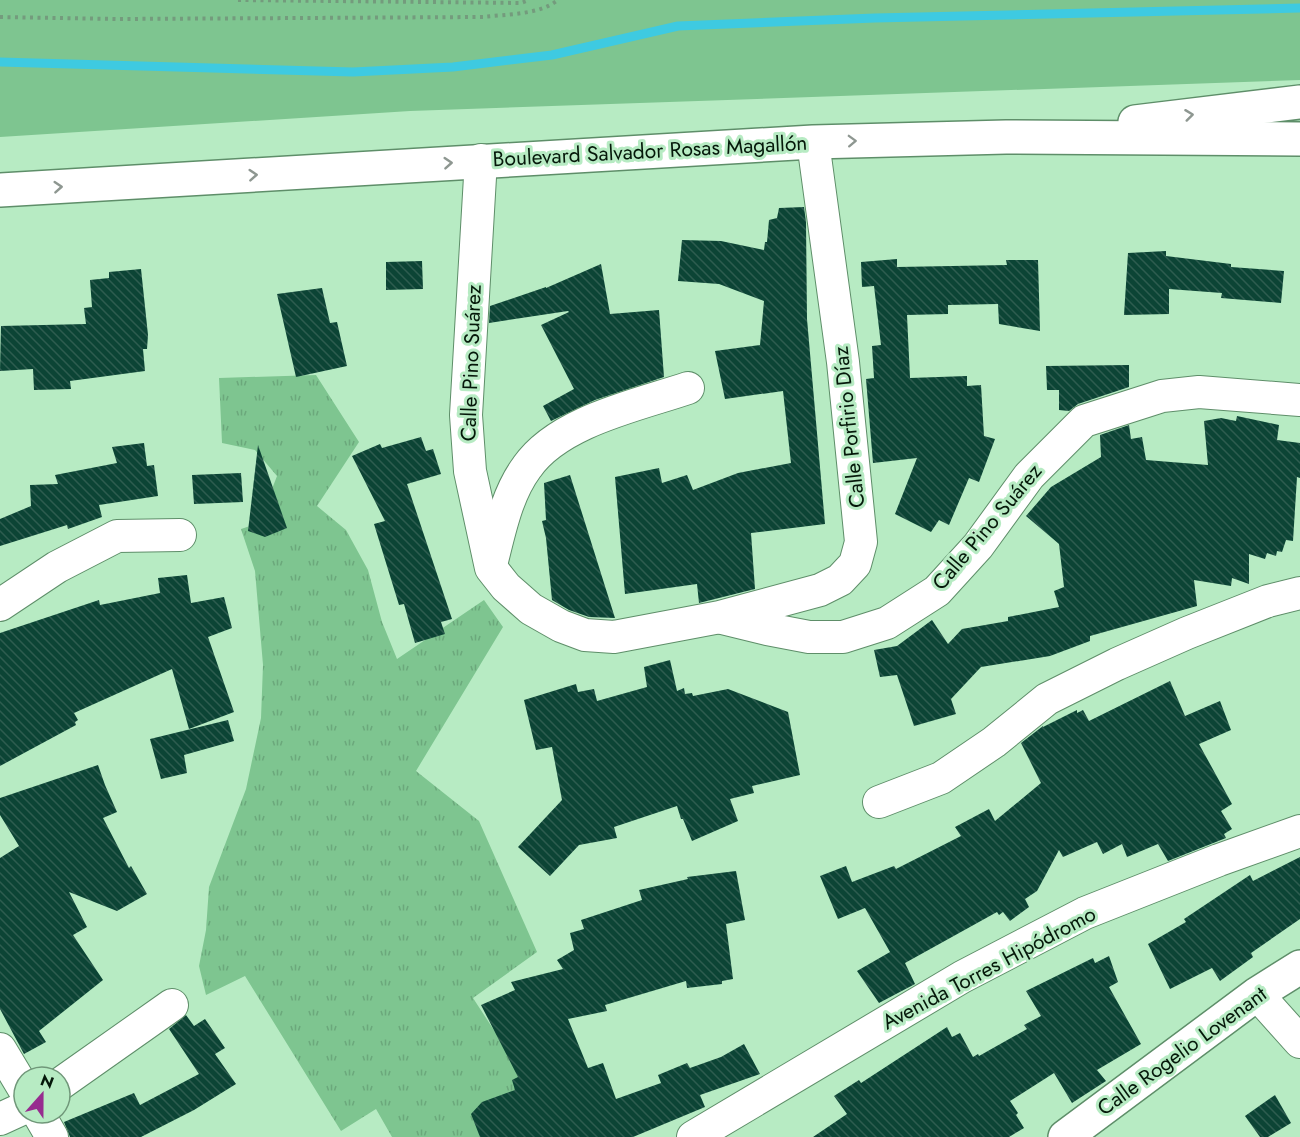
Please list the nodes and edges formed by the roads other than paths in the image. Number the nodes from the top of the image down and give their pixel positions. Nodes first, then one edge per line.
1 (1300, 102) edge
2 (1006, 137) junction
3 (1300, 139) edge
4 (813, 142) junction
5 (481, 160) junction
6 (0, 190) edge
7 (688, 388) dead end
8 (1300, 400) edge
9 (180, 535) dead end
10 (491, 568) junction
11 (1300, 593) edge
12 (0, 605) edge
13 (720, 617) junction
14 (879, 802) dead end
15 (1300, 831) edge
16 (1300, 967) edge
17 (1257, 994) junction
18 (172, 1005) dead end
19 (1300, 1042) edge
20 (0, 1049) edge
21 (12, 1069) edge
22 (72, 1076) edge
23 (693, 1137) edge
24 (1065, 1137) edge

2 -> 1 main road
2 - 3 main road, Boulevard Salvador Rosas Magallón
4 -> 2 main road, Boulevard Salvador Rosas Magallón
4 - 5 main road, Boulevard Salvador Rosas Magallón
4 - 13 street, Calle Porfirio Díaz
6 -> 5 main road, Boulevard Salvador Rosas Magallón
5 - 10 street, Calle Pino Suárez
7 - 10 street
8 - 13 street, Calle Pino Suárez
9 - 12 street
10 - 13 street, Calle Pino Suárez
11 - 14 street
15 - 23 street, Avenida Torres Hipódromo
16 - 17 main road, Calle Rogelio Lovenant
17 - 19 street
17 - 24 main road, Calle Rogelio Lovenant
18 - 22 street
20 - 21 street

